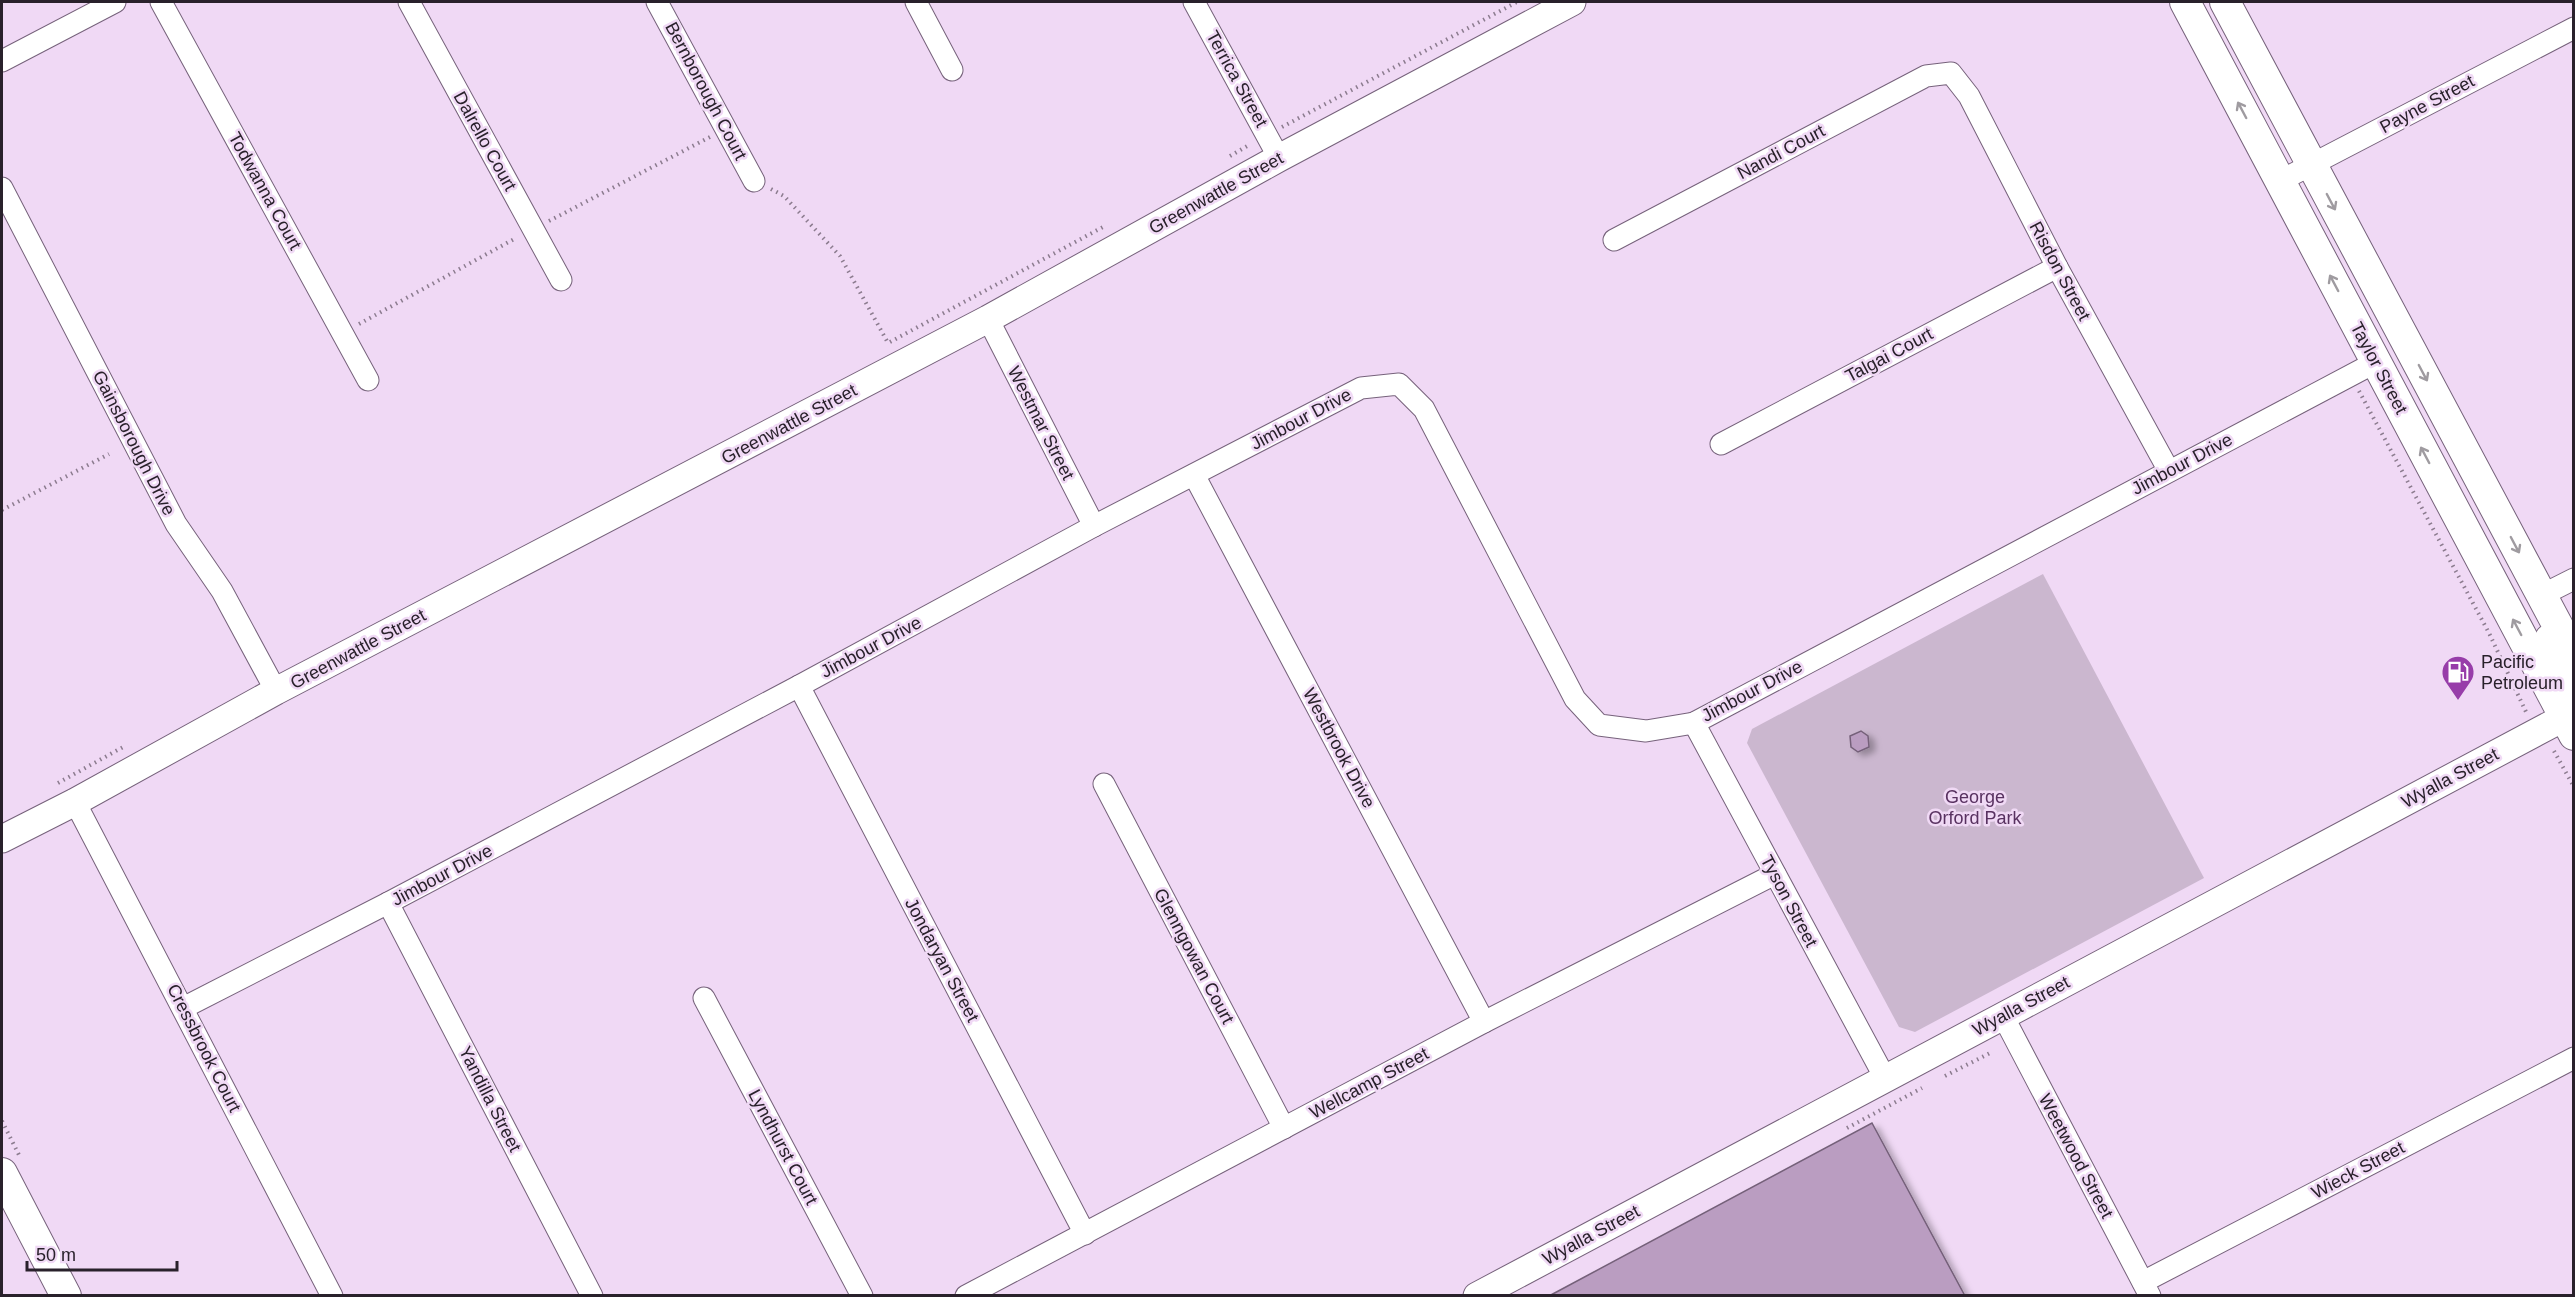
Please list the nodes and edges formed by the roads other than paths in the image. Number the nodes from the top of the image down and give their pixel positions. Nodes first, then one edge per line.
1 (114, 2) edge
2 (161, 2) edge
3 (409, 2) edge
4 (657, 2) edge
5 (916, 2) edge
6 (1194, 2) edge
7 (1572, 2) edge
8 (2185, 2) edge
9 (2224, 2) edge
10 (2574, 28) edge
11 (2, 61) edge
12 (952, 70) dead end
13 (1951, 73) joint
14 (1279, 158) junction
15 (2311, 165) junction
16 (754, 181) road end
17 (2280, 181) junction
18 (2, 188) edge
19 (1614, 240) dead end
20 (2056, 267) junction
21 (561, 280) dead end
22 (988, 319) junction
23 (2376, 362) junction
24 (369, 380) dead end
25 (1721, 444) dead end
26 (2169, 471) junction
27 (1194, 475) junction
28 (1094, 526) junction
29 (2574, 579) edge
30 (2542, 595) junction
31 (2574, 656) edge
32 (799, 686) junction
33 (2574, 689) edge
34 (276, 691) junction
35 (2571, 718) edge
36 (1694, 723) junction
37 (1104, 784) dead end
38 (75, 802) junction
39 (2, 839) edge
40 (1775, 874) junction
41 (388, 903) junction
42 (704, 998) dead end
43 (183, 1008) junction
44 (2003, 1016) junction
45 (1484, 1022) junction
46 (2574, 1058) edge
47 (1885, 1078) junction
48 (1284, 1128) junction
49 (2, 1173) edge
50 (1085, 1234) junction
51 (2146, 1289) edge
52 (66, 1296) edge
53 (332, 1296) edge
54 (592, 1296) edge
55 (862, 1296) edge
56 (966, 1296) edge
57 (1477, 1296) edge

1 - 11 street
2 - 24 street, Todwanna Court
3 - 21 street, Dalrello Court
4 - 16 street, Bernborough Court
5 - 12 street
6 - 14 street, Terrica Street
7 - 14 street, Greenwattle Street
17 -> 8 main road, Taylor Street
9 - 15 main road, Taylor Street
10 - 15 street, Payne Street
13 - 19 street, Nandi Court
13 - 20 street, Risdon Street
14 - 22 street, Greenwattle Street
15 - 17 street, Payne Street
15 -> 30 main road, Taylor Street
23 -> 17 main road, Taylor Street
18 - 34 street, Gainsborough Drive
20 - 25 street, Talgai Court
20 - 26 street, Risdon Street
22 - 28 street, Westmar Street
22 - 34 street, Greenwattle Street
23 - 26 street, Jimbour Drive
35 -> 23 main road, Taylor Street
26 - 36 street, Jimbour Drive
27 - 28 street, Jimbour Drive
27 - 36 street, Jimbour Drive
27 - 45 street, Westbrook Drive
28 - 32 street, Jimbour Drive
29 - 30 street
30 - 31 main road, Taylor Street
30 - 33 main road
32 - 41 street, Jimbour Drive
32 - 50 street, Jondaryan Street
34 - 38 street, Greenwattle Street
35 - 44 street, Wyalla Street
36 - 40 street, Tyson Street
37 - 48 street, Glenngowan Court
38 - 39 street, Greenwattle Street
38 - 43 street, Cressbrook Court
40 - 45 street, Wellcamp Street
40 - 47 street, Tyson Street
41 - 43 street, Jimbour Drive
41 - 54 street, Yandilla Street
42 - 55 street, Lyndhurst Court
43 - 53 street, Cressbrook Court
44 - 47 street, Wyalla Street
44 - 51 street, Weetwood Street
45 - 48 street, Wellcamp Street
46 - 51 street, Wieck Street
47 - 57 street, Wyalla Street
48 - 50 street, Wellcamp Street
49 - 52 main road
50 - 56 street, Wellcamp Street

